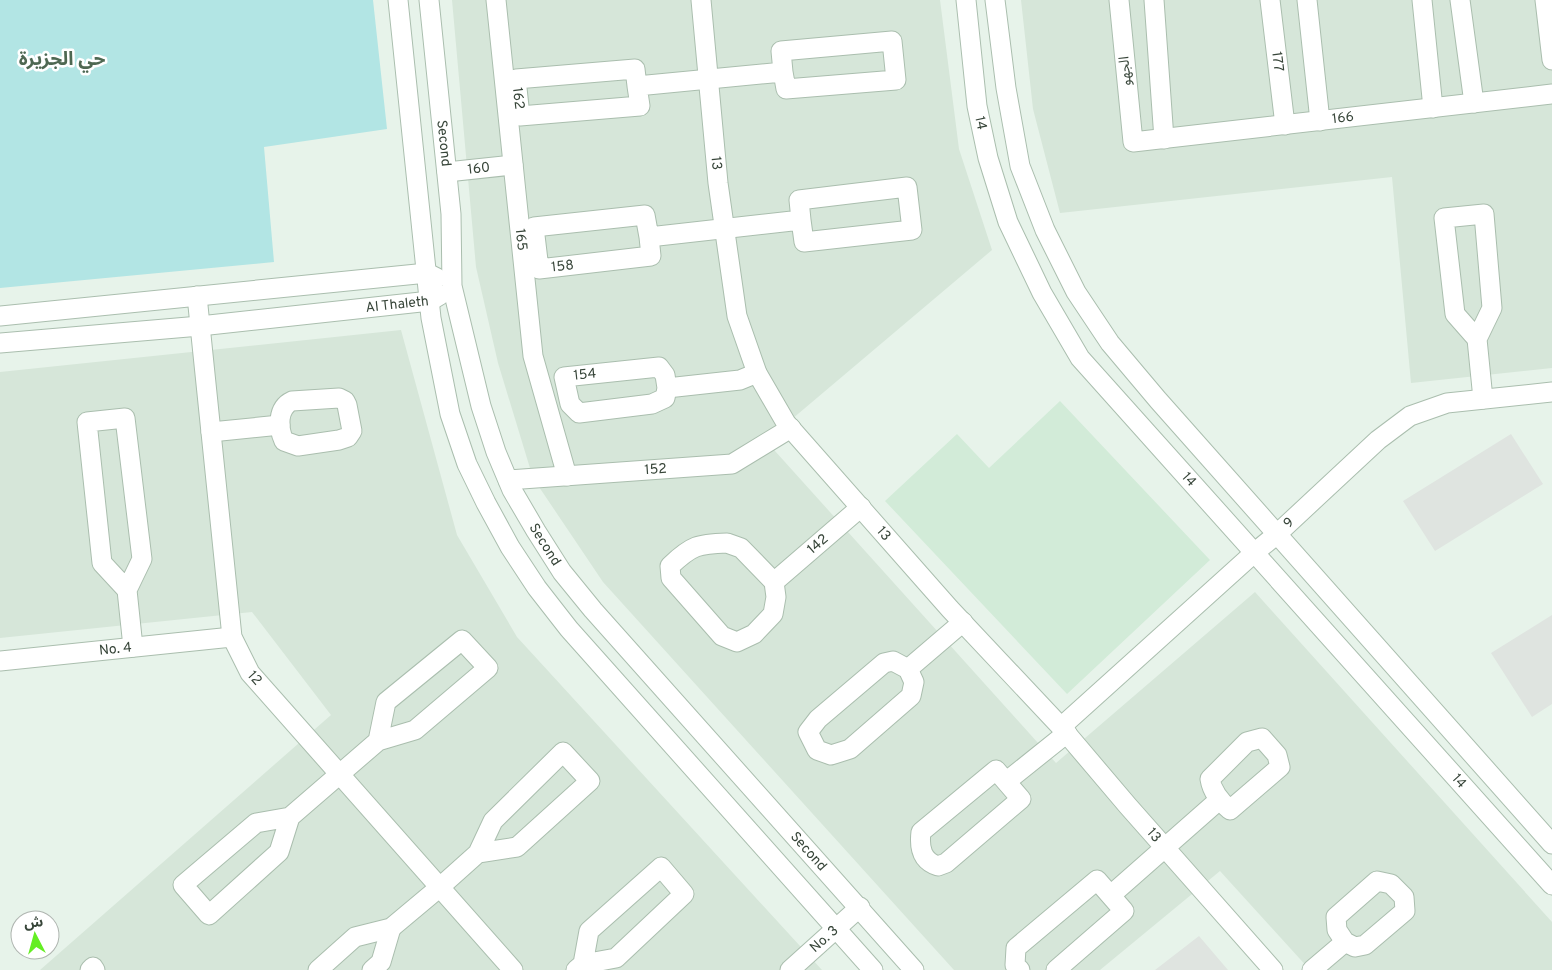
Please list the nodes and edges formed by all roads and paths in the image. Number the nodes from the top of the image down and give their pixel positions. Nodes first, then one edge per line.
1 (398, 0) edge
2 (429, 0) edge
3 (496, 0) edge
4 (701, 0) edge
5 (966, 0) edge
6 (995, 0) edge
7 (1119, 0) edge
8 (1154, 0) edge
9 (1270, 0) edge
10 (1307, 0) edge
11 (1422, 0) edge
12 (1460, 0) edge
13 (1545, 0) edge
14 (1552, 60) edge
15 (783, 72) junction
16 (708, 80) junction
17 (637, 86) junction
18 (1552, 94) edge
19 (1474, 103) junction
20 (1433, 108) junction
21 (1320, 121) junction
22 (1285, 125) junction
23 (1164, 139) junction
24 (1133, 142) joint
25 (513, 165) junction
26 (446, 172) junction
27 (801, 220) junction
28 (725, 229) junction
29 (648, 237) junction
30 (427, 273) junction
31 (452, 286) junction
32 (197, 296) junction
33 (430, 302) junction
34 (0, 316) edge
35 (200, 326) junction
36 (1477, 339) junction
37 (0, 343) edge
38 (757, 373) junction
39 (667, 388) junction
40 (1552, 392) edge
41 (1483, 399) junction
42 (280, 424) dead end
43 (791, 428) junction
44 (212, 432) junction
45 (568, 476) junction
46 (508, 480) junction
47 (860, 507) junction
48 (1276, 535) junction
49 (1254, 553) junction
50 (774, 582) junction
51 (127, 590) junction
52 (963, 622) junction
53 (232, 637) junction
54 (133, 647) junction
55 (0, 661) edge
56 (908, 669) junction
57 (1064, 730) junction
58 (378, 741) junction
59 (340, 774) junction
60 (1007, 782) junction
61 (1219, 800) dead end
62 (290, 817) junction
63 (1552, 844) edge
64 (1166, 847) junction
65 (478, 853) junction
66 (1552, 885) edge
67 (440, 887) junction
68 (1111, 895) junction
69 (860, 908) junction
70 (391, 928) junction
71 (836, 928) junction
72 (1345, 942) dead end
73 (580, 967) edge
74 (90, 970) edge
75 (95, 970) edge
76 (318, 970) edge
77 (372, 970) edge
78 (513, 970) edge
79 (790, 970) edge
80 (873, 970) edge
81 (914, 970) edge
82 (1020, 970) edge
83 (1056, 970) edge
84 (1273, 970) edge
85 (1312, 970) edge

1 - 30 street
2 - 26 street, Second
3 - 25 street, 165
4 - 16 street, 13
5 - 49 street, 14
6 - 48 street, 14
7 - 24 street, الجهو
8 - 23 street
9 - 22 street, 177
10 - 21 street
11 - 20 street
12 - 19 street
13 - 14 street
15 - 15 street
15 - 16 street
16 - 17 street
16 - 28 street, 13
17 - 17 street, 162
18 - 19 street, 166
19 - 20 street, 166
20 - 21 street, 166
21 - 22 street, 166
22 - 23 street, 166
23 - 24 street, 166
25 - 26 street, 160
25 - 45 street, 165
26 - 31 street, Second
27 - 27 street
27 - 28 street
28 - 29 street
28 - 38 street, 13
29 - 29 street, 158
30 - 31 street, Al Thaleth
30 - 32 street, Al Thaleth
30 - 33 street
31 - 33 street, Al Thaleth
31 - 46 street, Second
32 - 34 street, Al Thaleth
32 - 35 street, 12
33 - 35 street, Al Thaleth
33 - 71 street
35 - 37 street, Al Thaleth
35 - 44 street, 12
36 - 36 street
36 - 41 street
38 - 39 street
38 - 43 street, 13
39 - 39 street, 154
40 - 41 street, 9
41 - 48 street, 9
42 - 44 street
43 - 45 street, 152
43 - 47 street, 13
44 - 53 street, 12
45 - 46 street, 152
46 - 69 street, Second
47 - 50 street, 142
47 - 52 street, 13
48 - 49 street, 9
48 - 63 street, 14
49 - 57 street, 9
49 - 66 street, 14
50 - 50 street
51 - 51 street
51 - 54 street
52 - 56 street
52 - 57 street, 13
53 - 54 street, No. 4
53 - 59 street, 12
54 - 55 street, No. 4
56 - 56 street
57 - 60 street, 9
57 - 64 street, 13
58 - 58 street
58 - 59 street
59 - 62 street
59 - 67 street, 12
60 - 60 street
61 - 64 street
62 - 62 street
64 - 68 street
64 - 84 street, 13
65 - 65 street
65 - 67 street
67 - 70 street
67 - 78 street, 12
68 - 82 street
68 - 83 street
69 - 71 street, No. 3
69 - 81 street, Second
70 - 76 street
70 - 77 street
71 - 79 street, No. 3
71 - 80 street
72 - 85 street
73 - 73 street
74 - 75 street

